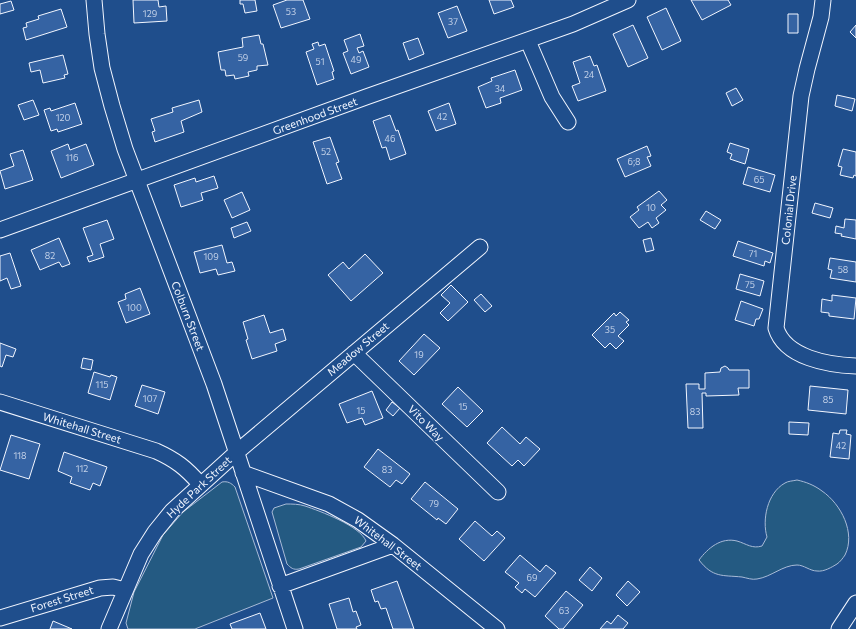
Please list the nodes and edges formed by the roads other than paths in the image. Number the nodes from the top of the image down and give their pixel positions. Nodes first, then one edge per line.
1 (94, 0) edge
2 (628, 0) edge
3 (823, 0) edge
4 (528, 41) junction
5 (568, 122) dead end
6 (137, 181) junction
7 (0, 230) edge
8 (480, 247) dead end
9 (354, 353) junction
10 (856, 366) edge
11 (0, 402) edge
12 (237, 452) junction
13 (243, 473) junction
14 (200, 484) junction
15 (498, 492) dead end
16 (393, 545) junction
17 (280, 586) junction
18 (125, 590) junction
19 (856, 603) edge
20 (0, 618) edge
21 (109, 629) edge
22 (295, 629) edge
23 (497, 629) edge
24 (839, 629) edge

1 - 6 street, Colburn Street
2 - 4 street, Greenhood Street
3 - 10 street, Colonial Drive
4 - 5 street
4 - 6 street, Greenhood Street
6 - 7 street, Greenhood Street
6 - 12 street, Colburn Street
8 - 9 street, Meadow Street
9 - 12 street, Meadow Street
9 - 15 street, Vito Way
11 - 14 street, Whitehall Street
12 - 13 street, Colburn Street
12 - 14 street, Hyde Park Street
13 - 16 street, Whitehall Street
13 - 17 street, Colburn Street
14 - 18 street, Hyde Park Street
16 - 17 street
16 - 23 street, Whitehall Street
17 - 22 street, Colburn Street
18 - 20 street, Forest Street
18 - 21 street, Hyde Park Street
19 - 24 street

